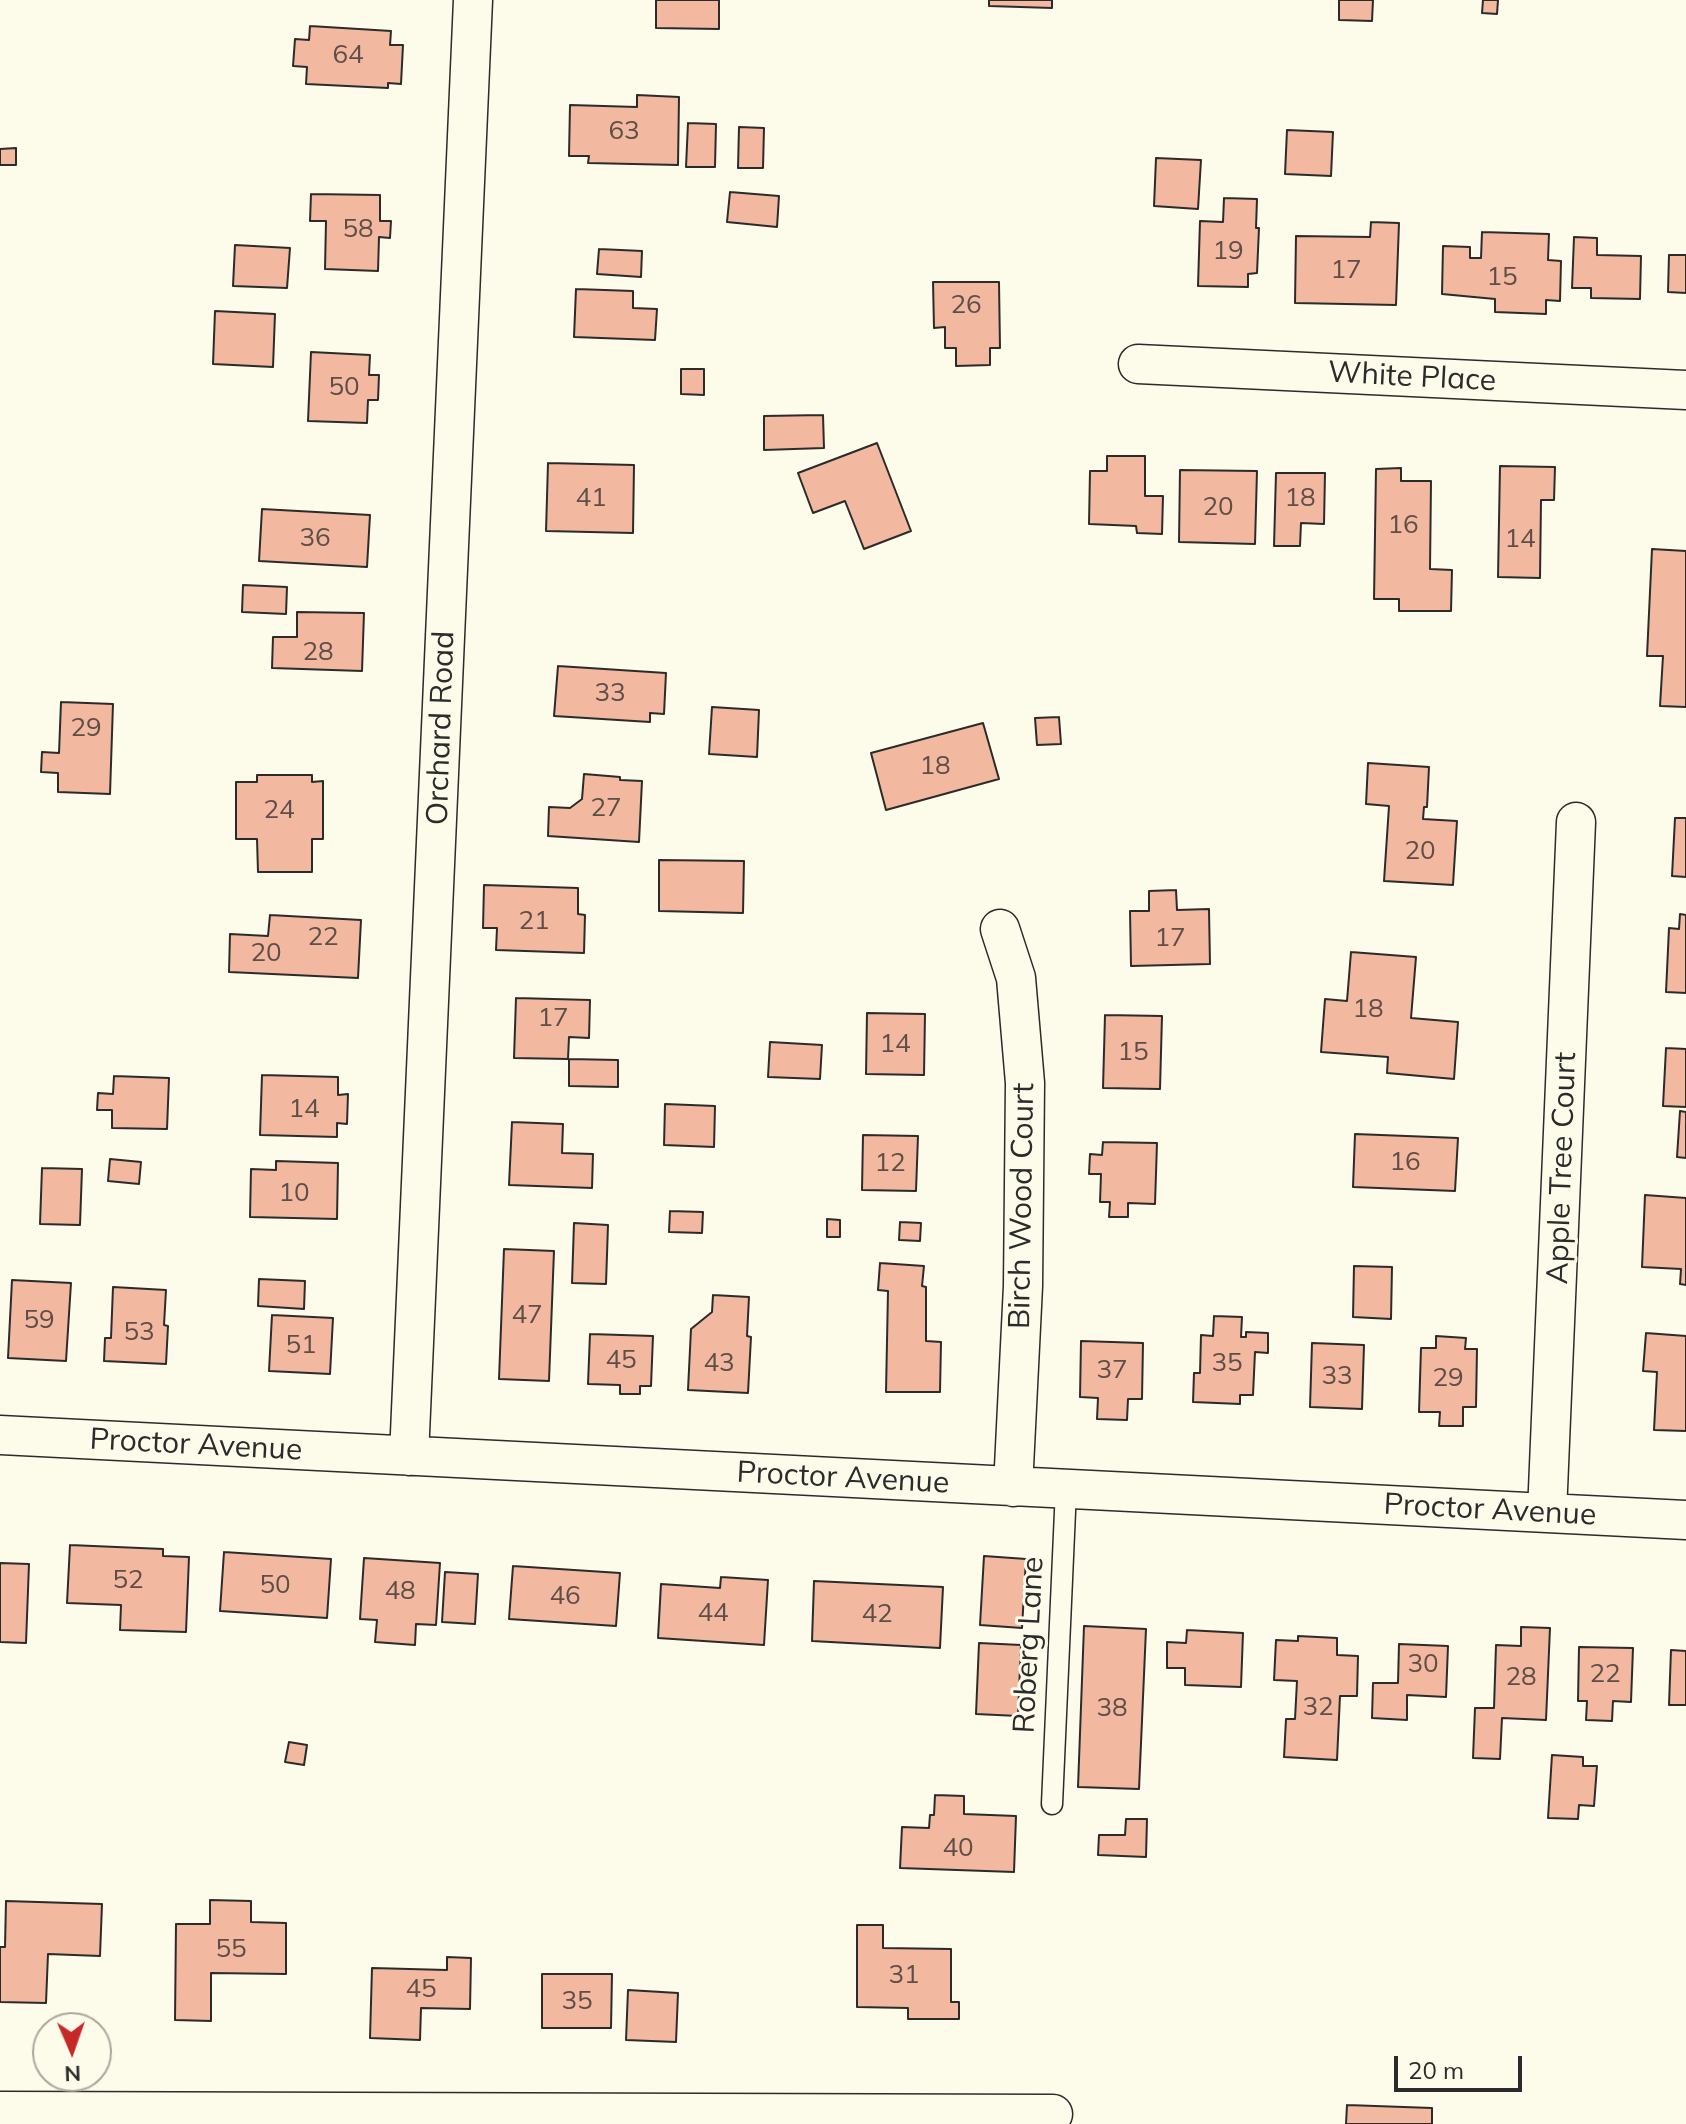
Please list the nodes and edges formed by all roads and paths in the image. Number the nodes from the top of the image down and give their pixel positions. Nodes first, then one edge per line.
1 (473, 0) edge
2 (1138, 364) dead end
3 (1686, 390) edge
4 (1576, 822) dead end
5 (1000, 929) dead end
6 (0, 1435) edge
7 (409, 1456) junction
8 (1013, 1487) junction
9 (1066, 1489) junction
10 (1547, 1513) junction
11 (1686, 1520) edge
12 (1052, 1804) dead end
13 (0, 2111) edge
14 (1053, 2114) dead end
15 (189, 2118) edge

1 - 7 street, Orchard Road
2 - 3 street, White Place
4 - 10 street, Apple Tree Court
5 - 8 street, Birch Wood Court
6 - 7 street, Proctor Avenue
7 - 8 street, Proctor Avenue
8 - 9 street, Proctor Avenue
9 - 10 street, Proctor Avenue
9 - 12 lane, Roberg Lane
10 - 11 street, Proctor Avenue
13 - 15 street
14 - 15 street

